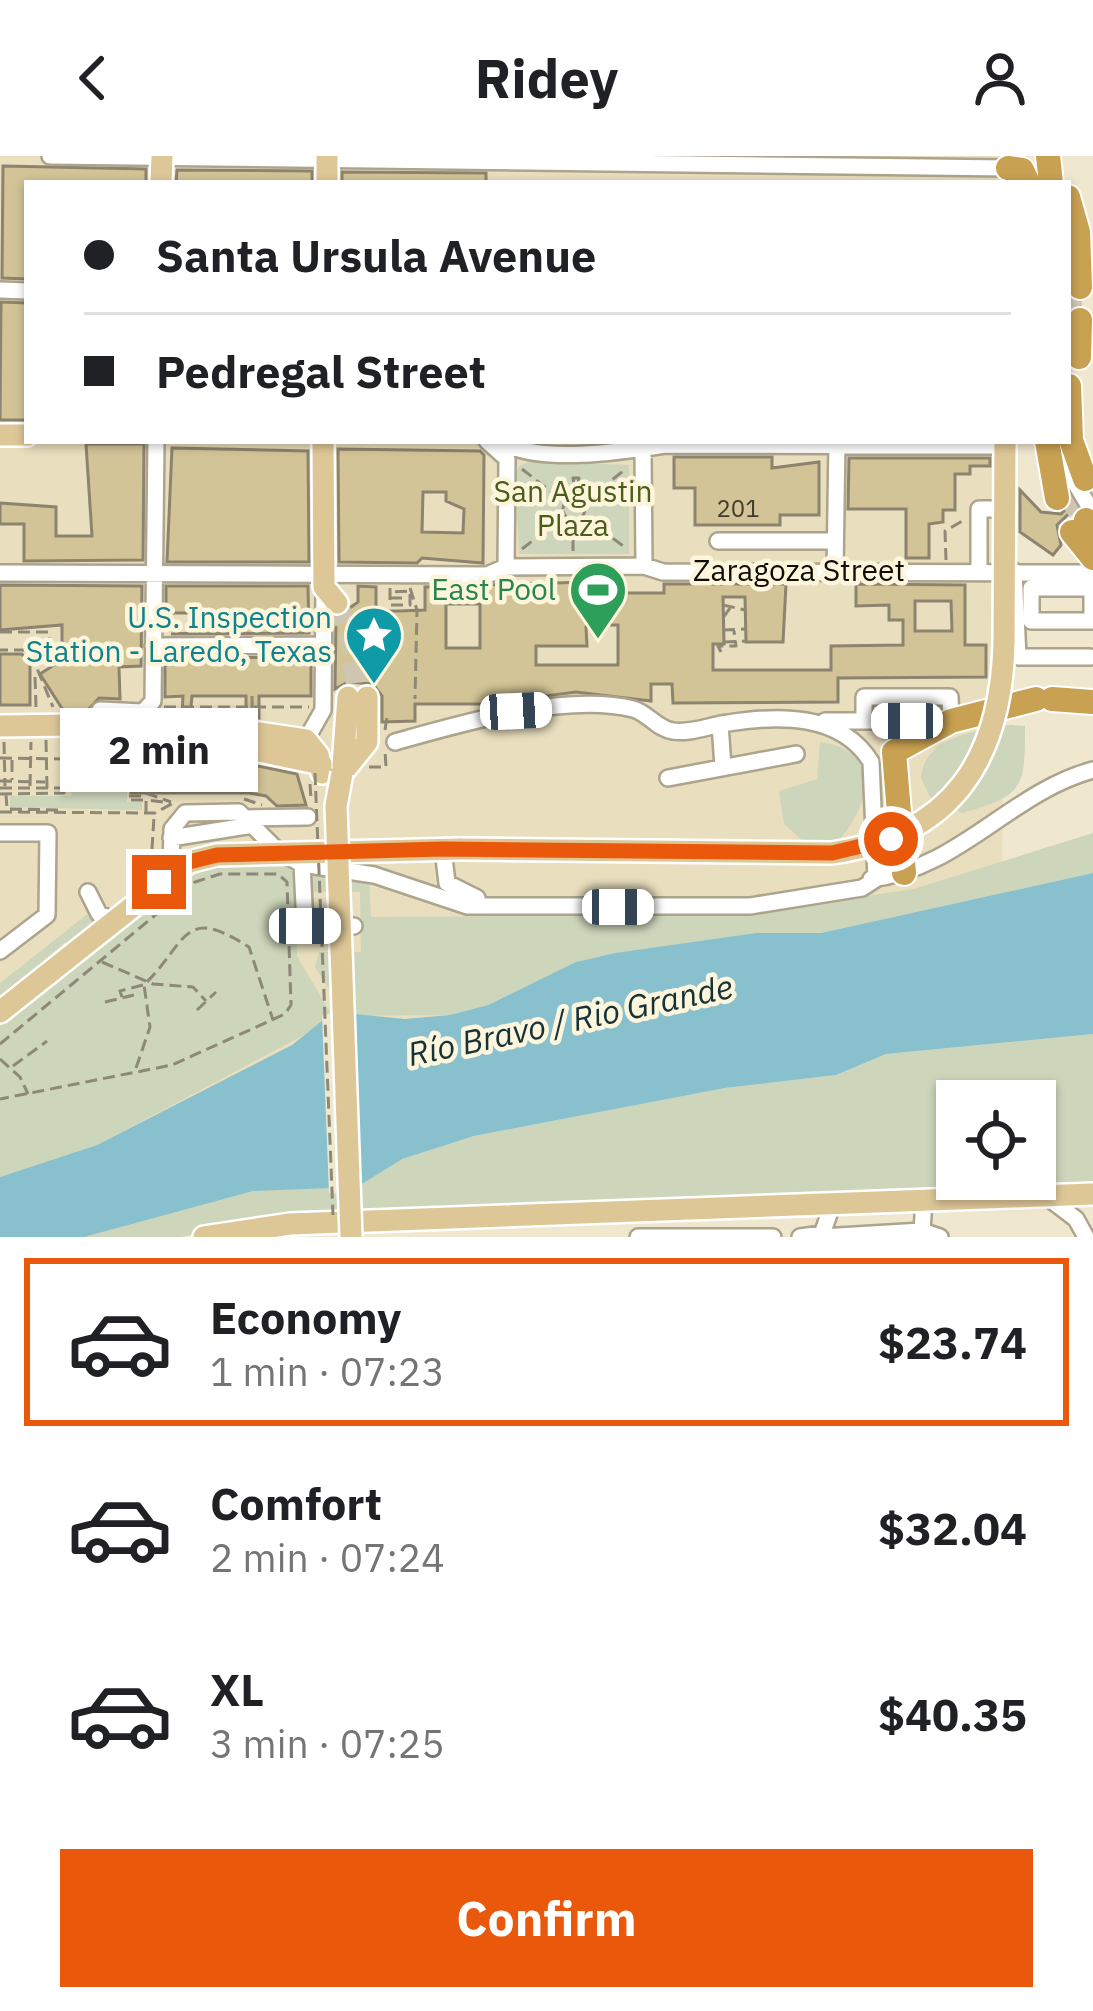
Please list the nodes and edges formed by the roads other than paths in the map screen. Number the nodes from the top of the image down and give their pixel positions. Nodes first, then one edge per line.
1 (50, 156) edge
2 (162, 157) edge
3 (500, 160) edge
4 (327, 167) edge
5 (656, 168) edge
6 (837, 170) edge
7 (1014, 173) edge
8 (928, 177) edge
9 (1071, 208) edge
10 (1071, 243) edge
11 (1075, 287) edge
12 (1075, 320) edge
13 (1074, 357) edge
14 (1074, 386) edge
15 (156, 444) edge
16 (323, 444) edge
17 (491, 444) edge
18 (509, 444) edge
19 (837, 444) edge
20 (1005, 444) edge
21 (1053, 444) edge
22 (1054, 444) edge
23 (651, 447) edge
24 (529, 451) junction
25 (514, 464) junction
26 (1070, 487) edge
27 (1004, 509) junction
28 (1086, 528) edge
29 (718, 541) dead end
30 (835, 541) junction
31 (644, 566) junction
32 (506, 567) junction
33 (1090, 568) edge
34 (979, 570) junction
35 (835, 571) junction
36 (0, 573) edge
37 (154, 574) junction
38 (1017, 579) junction
39 (328, 588) junction
40 (322, 645) junction
41 (153, 646) junction
42 (1004, 654) junction
43 (1090, 657) dead end
44 (353, 697) tunnel mouth
45 (1093, 702) edge
46 (153, 713) junction
47 (864, 721) junction
48 (951, 721) junction
49 (816, 722) junction
50 (720, 724) junction
51 (108, 729) junction
52 (2, 733) edge
53 (306, 740) junction
54 (395, 742) dead end
55 (253, 747) junction
56 (796, 754) dead end
57 (723, 767) junction
58 (1093, 770) edge
59 (320, 772) junction
60 (668, 778) dead end
61 (250, 821) junction
62 (0, 833) edge
63 (452, 849) junction
64 (169, 854) junction
65 (298, 854) junction
66 (904, 873) junction
67 (876, 879) junction
68 (94, 892) dead end
69 (114, 920) junction
70 (355, 926) dead end
71 (0, 951) edge
72 (0, 1012) edge
73 (1093, 1194) edge
74 (1056, 1196) edge
75 (965, 1200) edge
76 (1051, 1200) edge
77 (924, 1202) junction
78 (832, 1206) junction
79 (1093, 1218) edge
80 (885, 1234) edge
81 (922, 1234) edge
82 (822, 1235) edge
83 (853, 1235) edge
84 (684, 1236) edge
85 (719, 1236) edge
86 (754, 1236) edge
87 (1086, 1236) edge
88 (204, 1237) edge
89 (341, 1237) edge
90 (351, 1237) edge
91 (638, 1237) edge
92 (773, 1237) edge
93 (800, 1237) edge
94 (940, 1237) edge

1 - 2 street
2 - 4 street
3 - 4 street
3 - 5 street
5 - 6 street
6 - 8 street
7 - 8 street
9 - 11 highway
10 - 11 highway
12 - 13 highway
14 - 26 highway
15 - 37 street
16 - 39 main road
17 - 25 street
18 - 24 street
19 - 20 street
19 - 23 street
19 - 30 street
20 - 27 main road
21 - 26 highway
22 - 28 street
23 - 24 street
23 - 31 street
24 - 25 street
25 - 32 street
27 - 34 street
27 - 38 main road
28 - 33 highway
29 - 30 street
30 - 35 street
31 - 32 street, Zaragoza Street
31 - 35 street, Zaragoza Street
32 - 39 street, Zaragoza Street
33 - 38 street, Zaragoza Street
34 - 35 street, Zaragoza Street
34 - 38 street, Zaragoza Street
36 - 37 street
37 - 39 street
37 - 41 street
38 - 42 main road
39 - 40 street
40 - 41 street
40 - 53 street
41 - 46 street
42 - 43 street
42 - 63 main road, bridge
44 - 59 main road
45 - 48 highway
46 - 51 main road
46 - 55 main road
47 - 48 street
47 - 48 street
47 - 49 street
48 - 66 highway
49 - 50 street
49 - 67 street
50 - 54 street
50 - 57 street
51 - 52 main road
51 - 55 main road
53 - 55 main road
53 - 59 main road
55 - 59 main road
56 - 57 street
57 - 60 street
58 - 66 street
59 - 89 main road, bridge
59 - 90 main road, bridge
61 - 64 street
61 - 65 street
61 - 65 street
62 - 71 street
63 - 65 main road
63 - 67 street
64 - 65 main road
64 - 69 main road
65 - 67 street
65 - 70 street
66 - 67 street
68 - 69 street
69 - 72 main road
73 - 74 main road
75 - 77 main road
76 - 87 street
77 - 78 main road
77 - 81 street
78 - 82 street
78 - 88 main road
79 - 87 street
80 - 81 street
80 - 83 street
81 - 94 street
82 - 83 street
82 - 93 street
84 - 85 street
84 - 91 street
85 - 86 street
86 - 92 street

